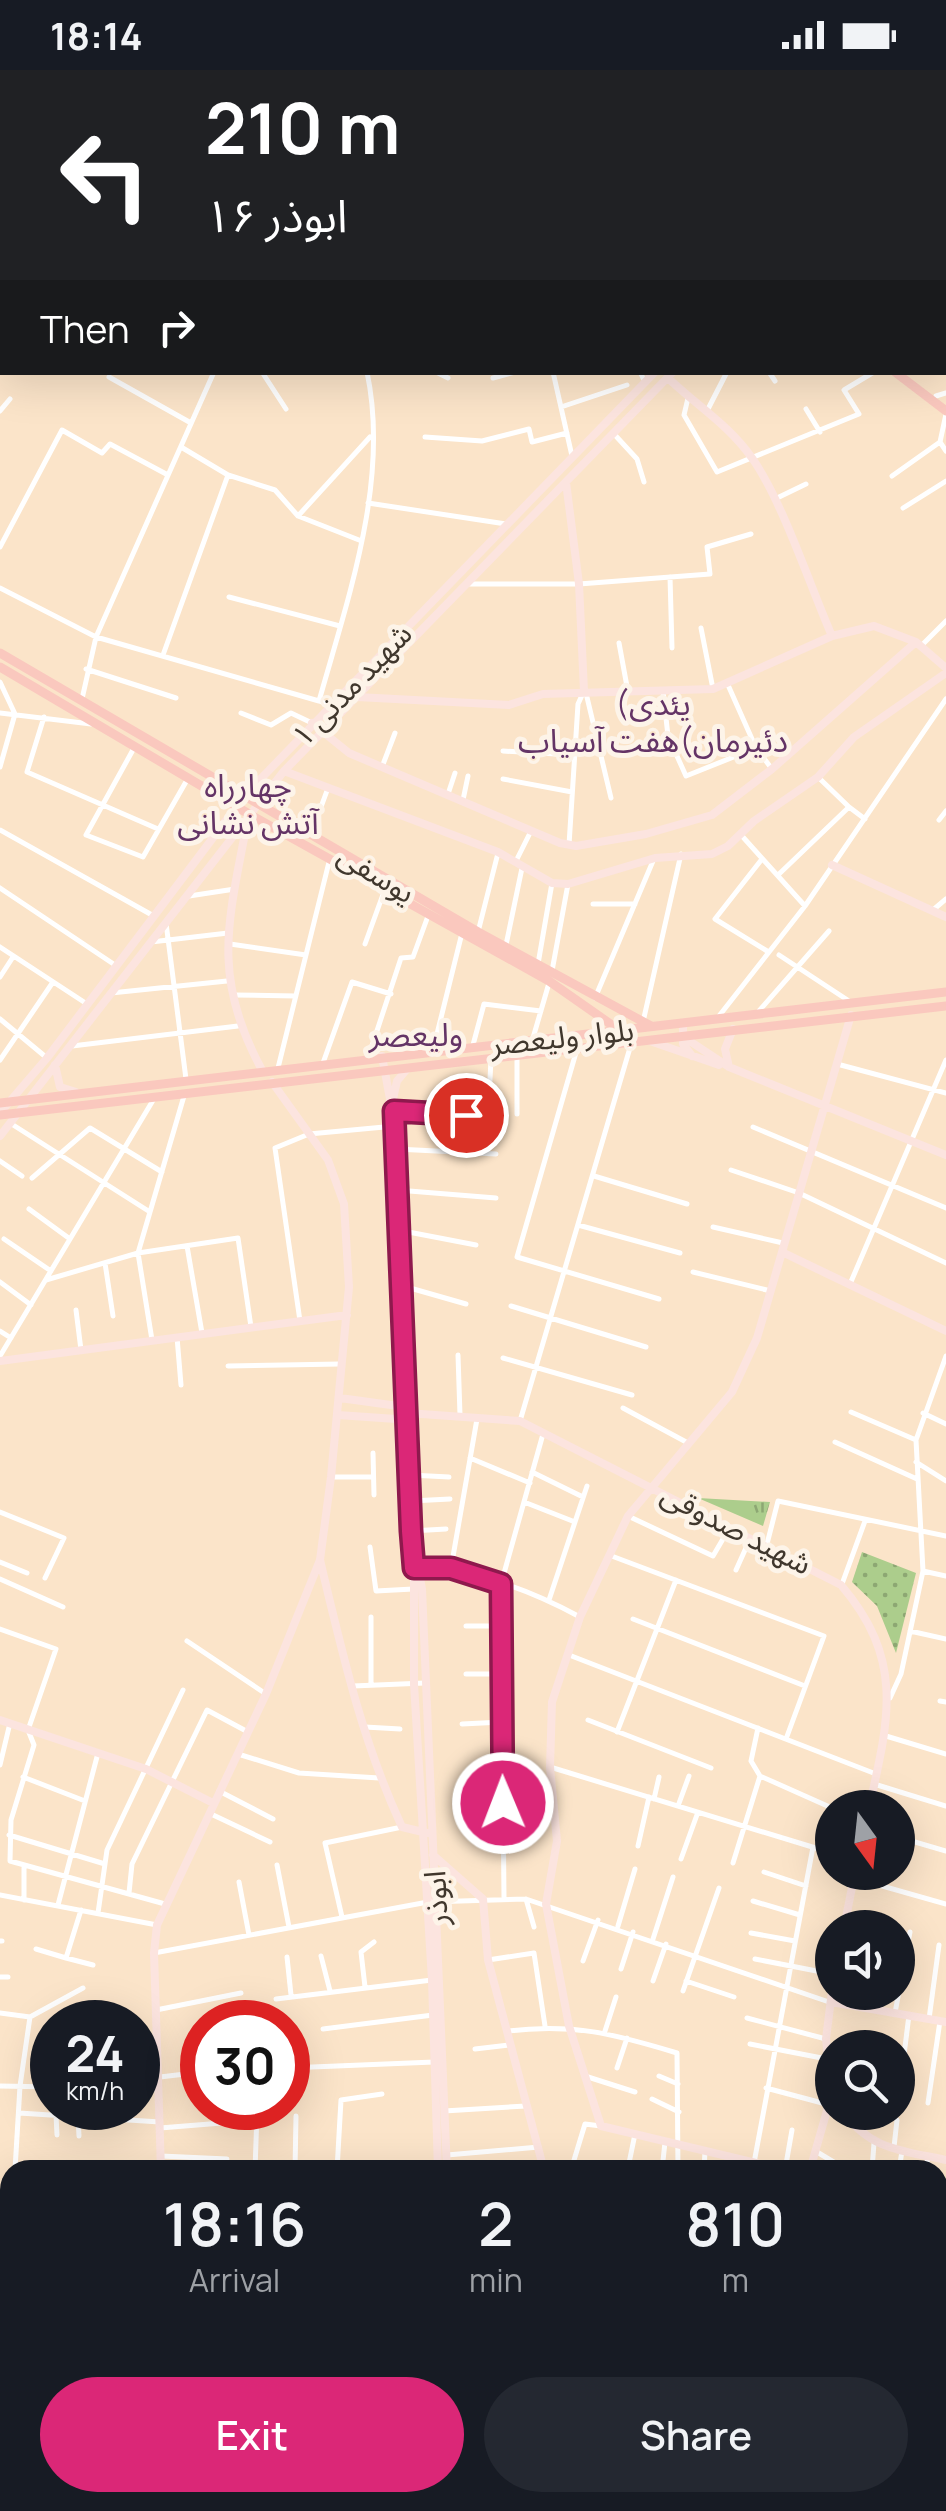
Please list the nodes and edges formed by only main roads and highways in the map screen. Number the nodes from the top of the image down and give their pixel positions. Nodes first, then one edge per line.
1 (899, 375) edge
2 (910, 375) edge
3 (941, 394) edge
4 (946, 410) edge
5 (0, 653) edge
6 (0, 667) edge
7 (171, 760) junction
8 (387, 884) junction
9 (551, 978) junction
10 (946, 992) edge
11 (946, 1006) edge
12 (614, 1008) junction
13 (654, 1027) junction
14 (619, 1036) junction
15 (262, 1070) junction
16 (271, 1082) junction
17 (5, 1102) edge
18 (0, 1114) edge

1 - 4 main road
2 - 3 main road
3 - 4 main road
5 - 7 main road, یوسفی
6 - 7 main road, یوسفی
7 - 8 main road, یوسفی
7 - 8 main road, یوسفی
8 - 9 main road, یوسفی
8 - 9 main road, یوسفی
9 - 12 main road, یوسفی
9 - 14 main road, یوسفی
10 - 13 main road, بلوار ولیعصر
11 - 14 main road, بلوار ولیعصر
12 - 13 main road, یوسفی
12 - 14 main road
13 - 14 main road, بلوار ولیعصر
14 - 15 main road, بلوار ولیعصر
14 - 16 main road, بلوار ولیعصر
15 - 16 main road
15 - 17 main road, بلوار ولیعصر
16 - 18 main road, بلوار ولیعصر

